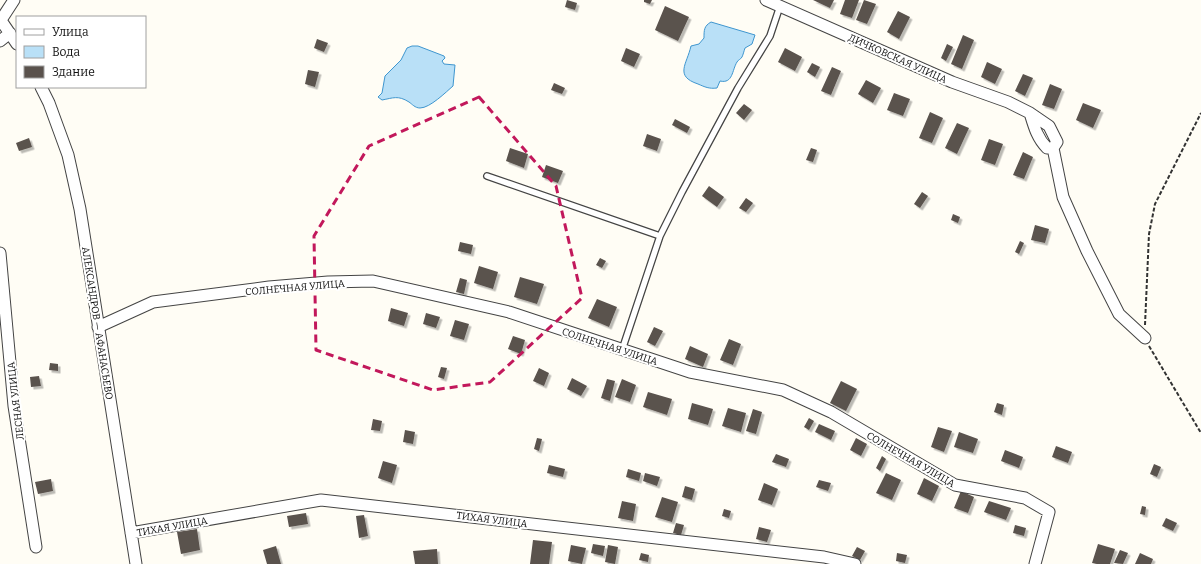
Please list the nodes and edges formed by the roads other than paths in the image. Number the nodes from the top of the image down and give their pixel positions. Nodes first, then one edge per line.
1 (14, 0) edge
2 (766, 0) edge
3 (780, 6) junction
4 (1, 20) edge
5 (10, 33) junction
6 (0, 41) edge
7 (16, 42) edge
8 (42, 88) edge
9 (487, 176) dead end
10 (660, 236) junction
11 (0, 253) edge
12 (98, 327) junction
13 (1144, 338) road end
14 (622, 350) junction
15 (131, 533) junction
16 (36, 547) dead end
17 (136, 564) edge
18 (855, 564) edge
19 (1035, 564) edge

1 - 4 street
2 - 3 street, ДИЧКОВСКАЯ УЛИЦА
3 - 10 lane
3 - 13 street, ДИЧКОВСКАЯ УЛИЦА
4 - 5 street
5 - 6 street
5 - 7 street
8 - 12 street, АЛЕКСАНДРОВ — АФАНАСЬЕВО
9 - 10 lane
10 - 14 lane
11 - 16 street, ЛЕСНАЯ УЛИЦА
12 - 14 street, СОЛНЕЧНАЯ УЛИЦА
12 - 15 street, АЛЕКСАНДРОВ — АФАНАСЬЕВО
14 - 19 street, СОЛНЕЧНАЯ УЛИЦА
15 - 17 street, АЛЕКСАНДРОВ — АФАНАСЬЕВО
15 - 18 street, ТИХАЯ УЛИЦА

